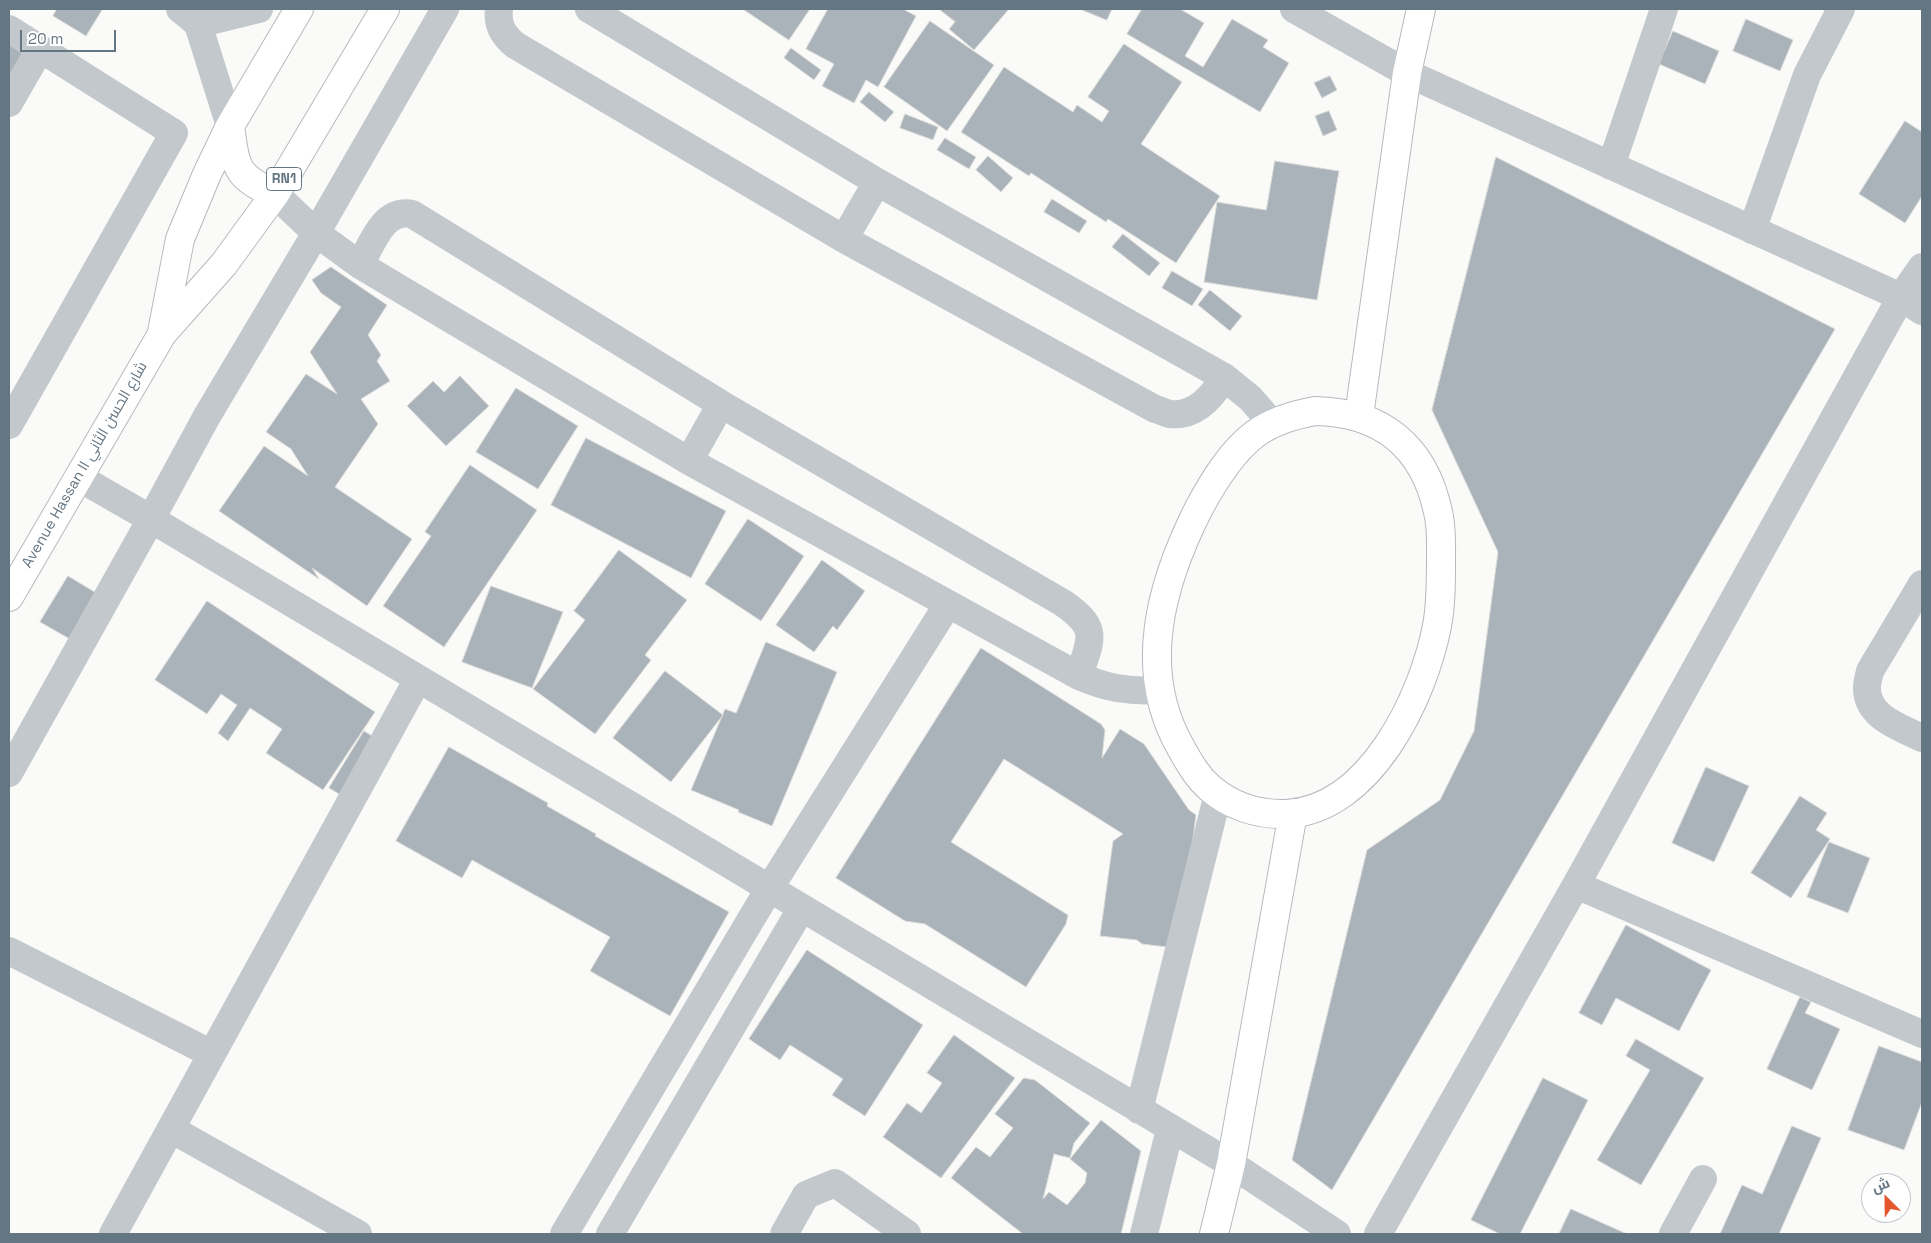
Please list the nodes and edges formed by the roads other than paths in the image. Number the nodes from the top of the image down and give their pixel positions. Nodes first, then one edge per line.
1 (259, 9) edge
2 (299, 9) edge
3 (385, 9) edge
4 (445, 9) edge
5 (499, 9) edge
6 (589, 9) edge
7 (1294, 9) edge
8 (1421, 9) edge
9 (1664, 9) edge
10 (1841, 9) edge
11 (189, 16) edge
12 (9, 29) edge
13 (40, 49) junction
14 (1408, 73) junction
15 (9, 103) edge
16 (230, 126) junction
17 (1611, 166) junction
18 (877, 182) junction
19 (275, 194) junction
20 (1752, 230) junction
21 (316, 233) junction
22 (844, 239) junction
23 (360, 264) junction
24 (1922, 267) edge
25 (1912, 304) edge
26 (162, 334) junction
27 (1224, 377) junction
28 (721, 404) junction
29 (1359, 416) junction
30 (1272, 423) junction
31 (9, 425) edge
32 (689, 461) junction
33 (78, 477) junction
34 (151, 519) junction
35 (1922, 584) edge
36 (9, 597) edge
37 (948, 604) junction
38 (1079, 676) junction
39 (418, 679) junction
40 (1159, 690) junction
41 (1922, 738) edge
42 (9, 773) edge
43 (1218, 794) junction
44 (1293, 813) junction
45 (1576, 885) junction
46 (769, 889) junction
47 (801, 909) junction
48 (9, 951) edge
49 (1922, 1034) edge
50 (212, 1054) junction
51 (1139, 1110) junction
52 (171, 1129) junction
53 (1170, 1129) junction
54 (1231, 1164) junction
55 (1703, 1179) dead end
56 (113, 1234) edge
57 (358, 1234) edge
58 (564, 1234) edge
59 (610, 1234) edge
60 (784, 1234) edge
61 (907, 1234) edge
62 (1144, 1234) edge
63 (1214, 1234) edge
64 (1337, 1234) edge
65 (1378, 1234) edge
66 (1673, 1234) edge

1 - 11 street
2 - 16 street, Avenue Hassan II شارع الحسن الثاني / RN1
3 - 19 street, Avenue Hassan II شارع الحسن الثاني / RN1
4 - 21 street
5 - 22 street
6 - 18 street
7 - 14 street
8 - 14 street
9 - 17 street
10 - 20 street
11 - 16 street
12 - 13 street
13 - 15 street
13 - 31 street
14 - 17 street
14 - 29 street
16 - 19 street
16 - 26 street, Avenue Hassan II شارع الحسن الثاني / RN1
17 - 20 street
18 - 22 street
18 - 27 street
19 - 21 street
19 - 26 street, Avenue Hassan II شارع الحسن الثاني / RN1
20 - 25 street
21 - 23 street
21 - 34 street
22 - 27 street
23 - 28 street
23 - 32 street
24 - 25 street
25 - 45 street
26 - 33 street, Avenue Hassan II شارع الحسن الثاني / RN1
27 - 30 street
28 - 32 street
28 - 38 street
29 - 30 street
29 - 44 street
30 - 40 street
32 - 37 street
33 - 34 street
33 - 36 street, Avenue Hassan II شارع الحسن الثاني / RN1
34 - 39 street
34 - 42 street
35 - 41 street
37 - 38 street
37 - 46 street
38 - 40 street
39 - 46 street
39 - 50 street
40 - 43 street
43 - 44 street
43 - 51 street
44 - 54 street
45 - 49 street
45 - 65 street
46 - 47 street
46 - 58 street
47 - 51 street
47 - 59 street
48 - 50 street
50 - 52 street
51 - 53 street
52 - 56 street
52 - 57 street
53 - 54 street
53 - 62 street
54 - 63 street
54 - 64 street
55 - 66 street
60 - 61 street

